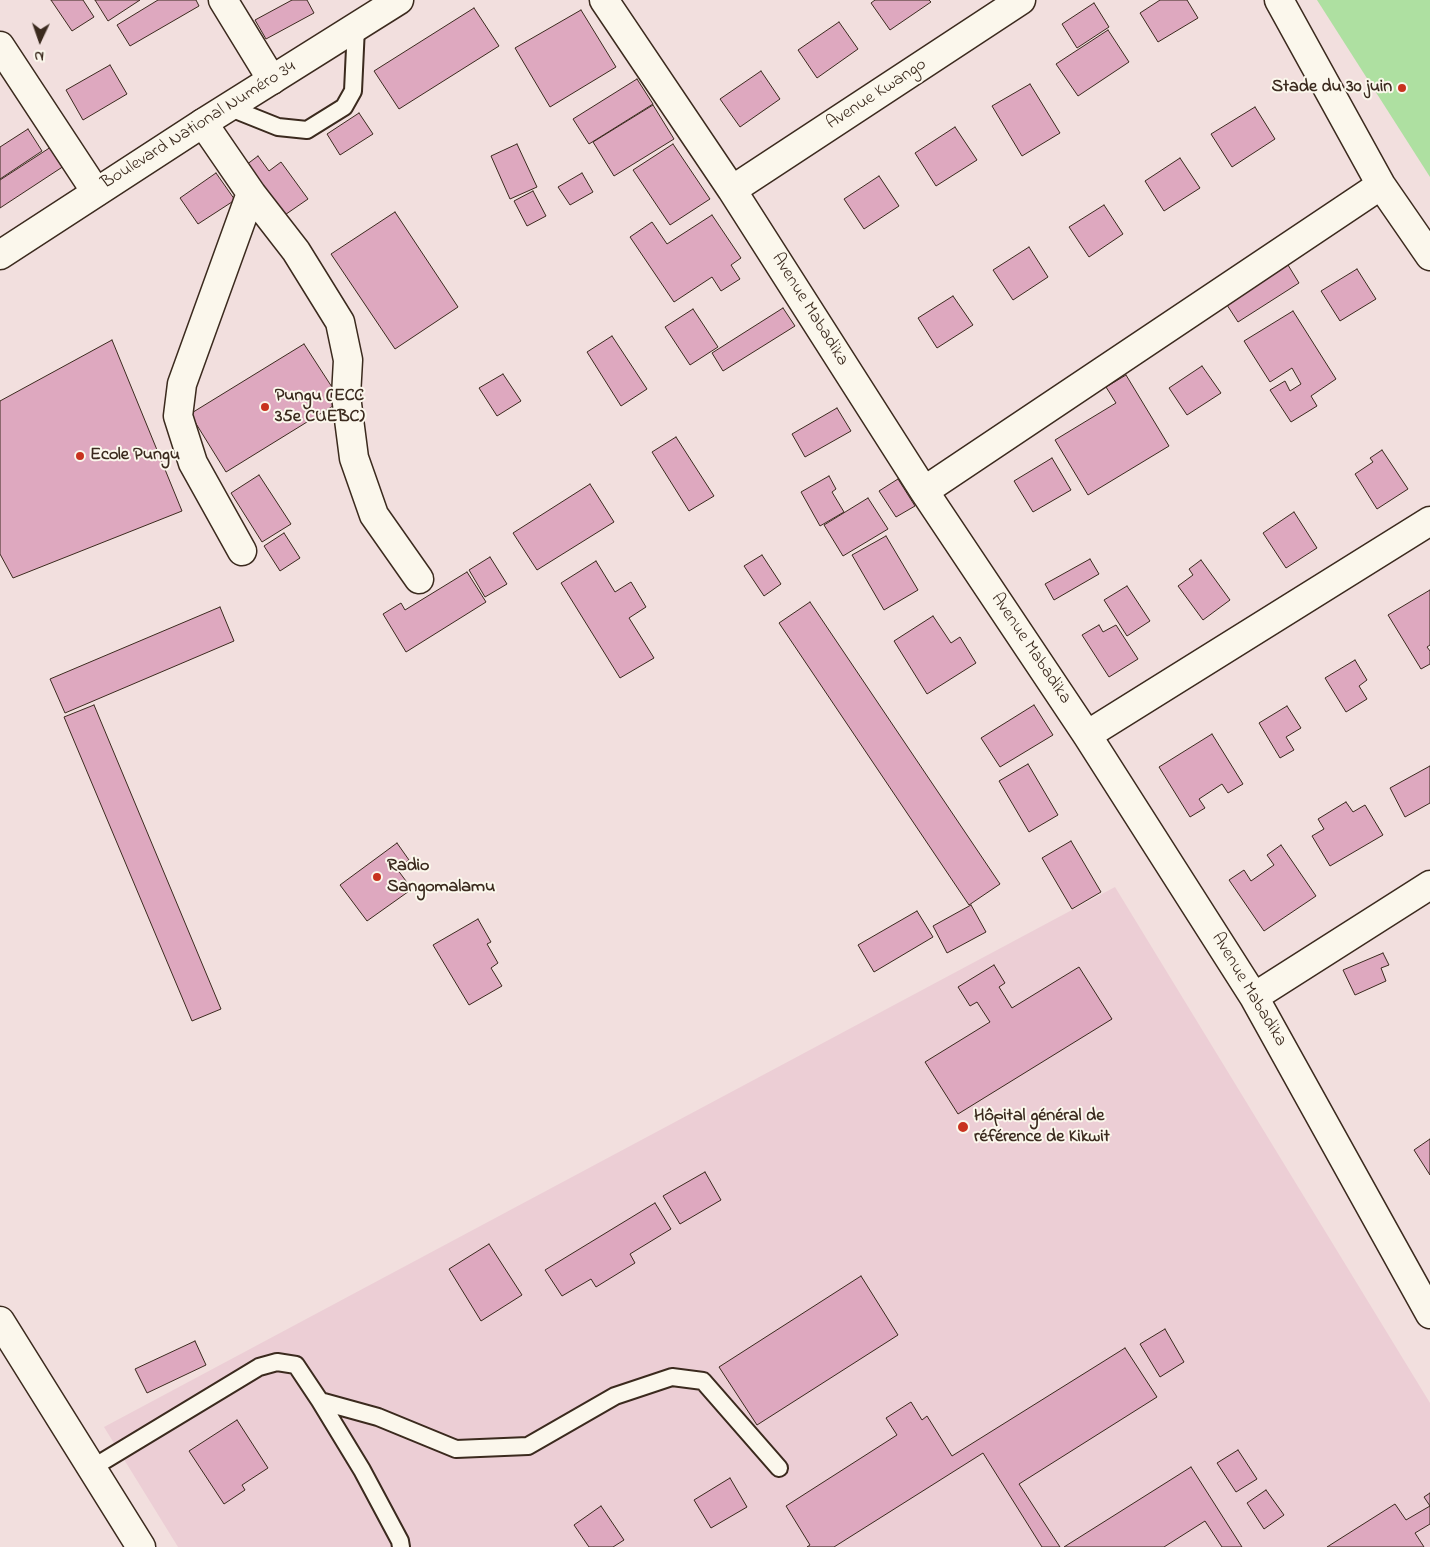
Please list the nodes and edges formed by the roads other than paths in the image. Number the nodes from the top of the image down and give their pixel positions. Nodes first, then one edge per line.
1 (223, 0) edge
2 (399, 0) edge
3 (604, 0) edge
4 (1021, 0) edge
5 (1279, 0) edge
6 (356, 27) junction
7 (0, 46) edge
8 (272, 80) junction
9 (228, 107) junction
10 (203, 123) junction
11 (1381, 185) junction
12 (732, 190) junction
13 (96, 192) junction
14 (251, 193) junction
15 (0, 255) edge
16 (1430, 256) edge
17 (924, 491) junction
18 (1430, 521) edge
19 (242, 551) dead end
20 (419, 579) dead end
21 (1087, 735) junction
22 (1430, 885) edge
23 (1254, 997) junction
24 (1430, 1314) edge
25 (0, 1320) edge
26 (320, 1401) junction
27 (92, 1468) junction
28 (779, 1468) dead end
29 (141, 1547) edge
30 (401, 1547) edge

1 - 8 street
2 - 6 street, Boulevard National Numéro 34
3 - 12 street, Avenue Mabadika
4 - 12 street, Avenue Kwango
5 - 11 street
6 - 8 street, Boulevard National Numéro 34
6 - 9 lane
7 - 13 street
8 - 9 street, Boulevard National Numéro 34
9 - 10 street, Boulevard National Numéro 34
10 - 13 street, Boulevard National Numéro 34
10 - 14 street
11 - 16 street
11 - 17 street
12 - 17 street, Avenue Mabadika
13 - 15 street, Boulevard National Numéro 34
14 - 19 street
14 - 20 street
17 - 21 street, Avenue Mabadika
18 - 21 street
21 - 23 street, Avenue Mabadika
22 - 23 street
23 - 24 street, Avenue Mabadika
25 - 27 street
26 - 27 lane
26 - 28 lane
26 - 30 lane
27 - 29 street

